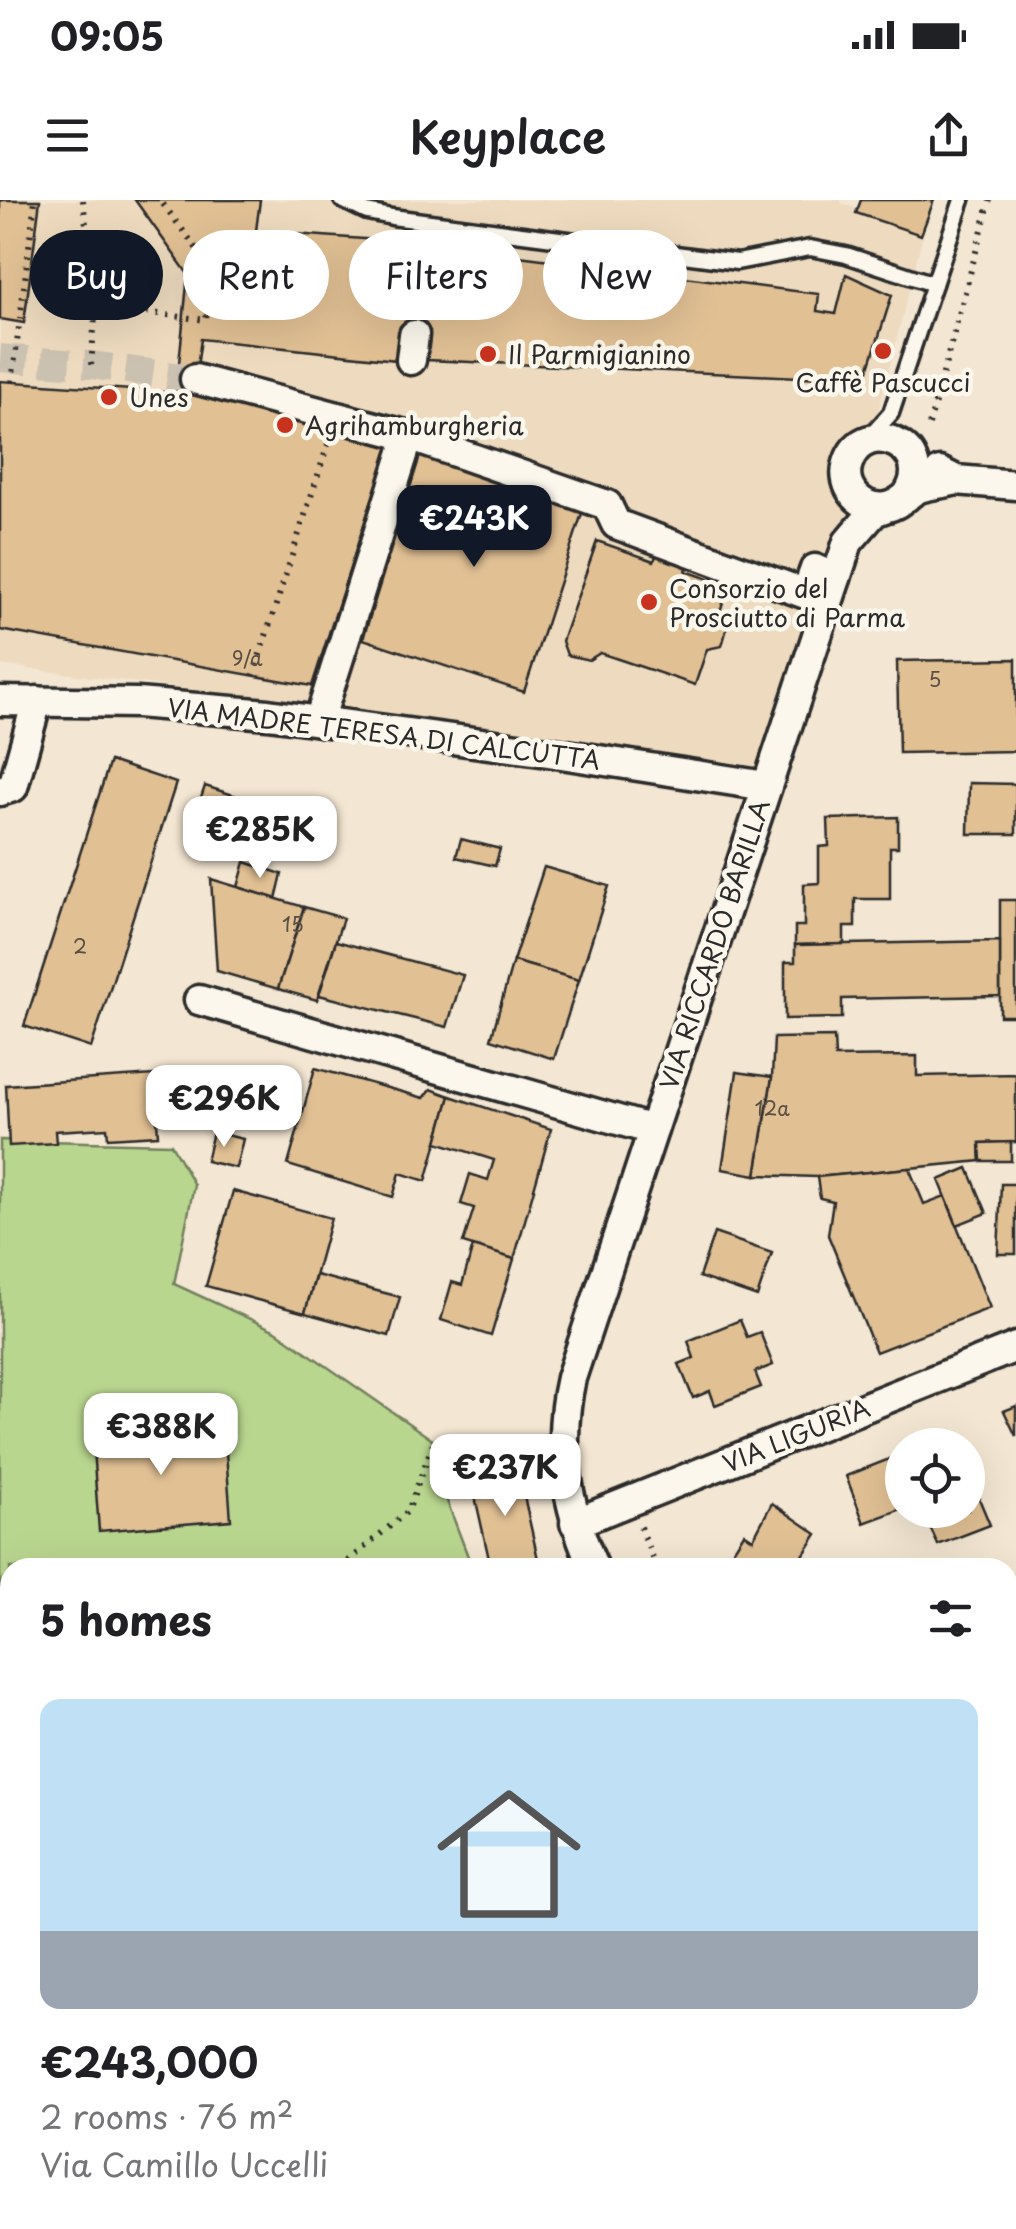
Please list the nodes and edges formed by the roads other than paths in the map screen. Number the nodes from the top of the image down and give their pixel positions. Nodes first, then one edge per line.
1 (342, 200) edge
2 (962, 200) edge
3 (934, 284) junction
4 (195, 379) tunnel mouth
5 (891, 413) junction
6 (409, 436) junction
7 (859, 446) junction
8 (906, 450) junction
9 (956, 480) junction
10 (1016, 485) edge
11 (850, 487) junction
12 (896, 502) junction
13 (848, 542) junction
14 (836, 578) junction
15 (0, 701) edge
16 (37, 702) junction
17 (319, 720) junction
18 (766, 786) junction
19 (0, 790) edge
20 (198, 1000) dead end
21 (654, 1130) junction
22 (1016, 1347) edge
23 (576, 1523) junction
24 (590, 1558) edge

1 - 3 lane
2 - 3 lane
3 - 5 lane
4 - 6 street
5 - 7 lane
5 - 8 lane
6 - 14 street
6 - 17 street
7 - 8 street
7 - 11 street, VIA RICCARDO BARILLA
8 - 9 street
8 - 12 street
9 - 10 street
9 - 12 street
11 - 12 street
11 - 13 street, VIA RICCARDO BARILLA
12 - 13 street, VIA RICCARDO BARILLA
13 - 14 street, VIA RICCARDO BARILLA
14 - 18 street, VIA RICCARDO BARILLA
15 - 16 street, VIA MADRE TERESA DI CALCUTTA
16 - 17 street, VIA MADRE TERESA DI CALCUTTA
16 - 19 street
17 - 18 street, VIA MADRE TERESA DI CALCUTTA
18 - 21 street, VIA RICCARDO BARILLA
20 - 21 street
21 - 23 street, VIA RICCARDO BARILLA
22 - 23 street, VIA LIGURIA
23 - 24 street, VIA RICCARDO BARILLA

